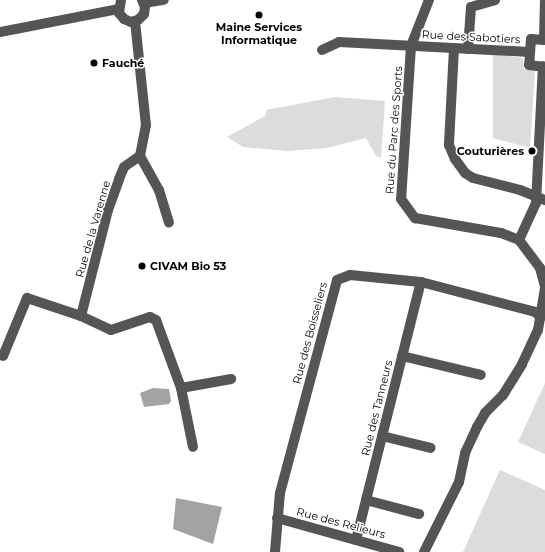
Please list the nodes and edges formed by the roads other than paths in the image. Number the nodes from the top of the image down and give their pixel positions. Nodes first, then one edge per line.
1 (164, 0) edge
2 (429, 0) edge
3 (495, 0) edge
4 (544, 0) edge
5 (143, 1) edge
6 (120, 4) edge
7 (135, 21) junction
8 (0, 32) edge
9 (544, 40) edge
10 (411, 46) junction
11 (454, 48) junction
12 (468, 49) junction
13 (322, 50) dead end
14 (530, 52) junction
15 (544, 66) edge
16 (543, 104) edge
17 (140, 156) junction
18 (541, 197) edge
19 (169, 222) dead end
20 (519, 240) junction
21 (421, 282) junction
22 (545, 288) edge
23 (81, 316) junction
24 (541, 317) junction
25 (3, 356) dead end
26 (402, 356) junction
27 (481, 375) dead end
28 (231, 379) dead end
29 (181, 388) junction
30 (382, 436) junction
31 (193, 447) dead end
32 (430, 448) dead end
33 (366, 500) junction
34 (419, 514) dead end
35 (276, 518) junction
36 (356, 540) junction
37 (275, 552) edge
38 (399, 552) edge
39 (424, 552) edge

1 - 5 street
2 - 10 street, Rue du Parc des Sports
3 - 12 street
4 - 9 street
5 - 7 street
6 - 7 street
6 - 8 street
7 - 17 street
9 - 14 street
10 - 11 street, Rue des Sabotiers
10 - 13 street, Rue des Sabotiers
10 - 20 street, Rue du Parc des Sports
11 - 12 street, Rue des Sabotiers
11 - 18 street
12 - 14 street, Rue des Sabotiers
14 - 15 street
15 - 16 street
16 - 18 street
17 - 19 street
17 - 23 street, Rue de la Varenne
18 - 20 street
20 - 22 street
21 - 24 street, Rue des Boisseliers
21 - 26 street, Rue des Tanneurs
21 - 35 street, Rue des Boisseliers
22 - 24 street
23 - 25 street
23 - 29 street
24 - 39 street
26 - 27 street
26 - 30 street, Rue des Tanneurs
28 - 29 street
29 - 31 street
30 - 32 street
30 - 33 street, Rue des Tanneurs
33 - 34 street
33 - 36 street, Rue des Tanneurs
35 - 36 street, Rue des Relieurs
35 - 37 street, Rue des Boisseliers
36 - 38 street, Rue des Relieurs

